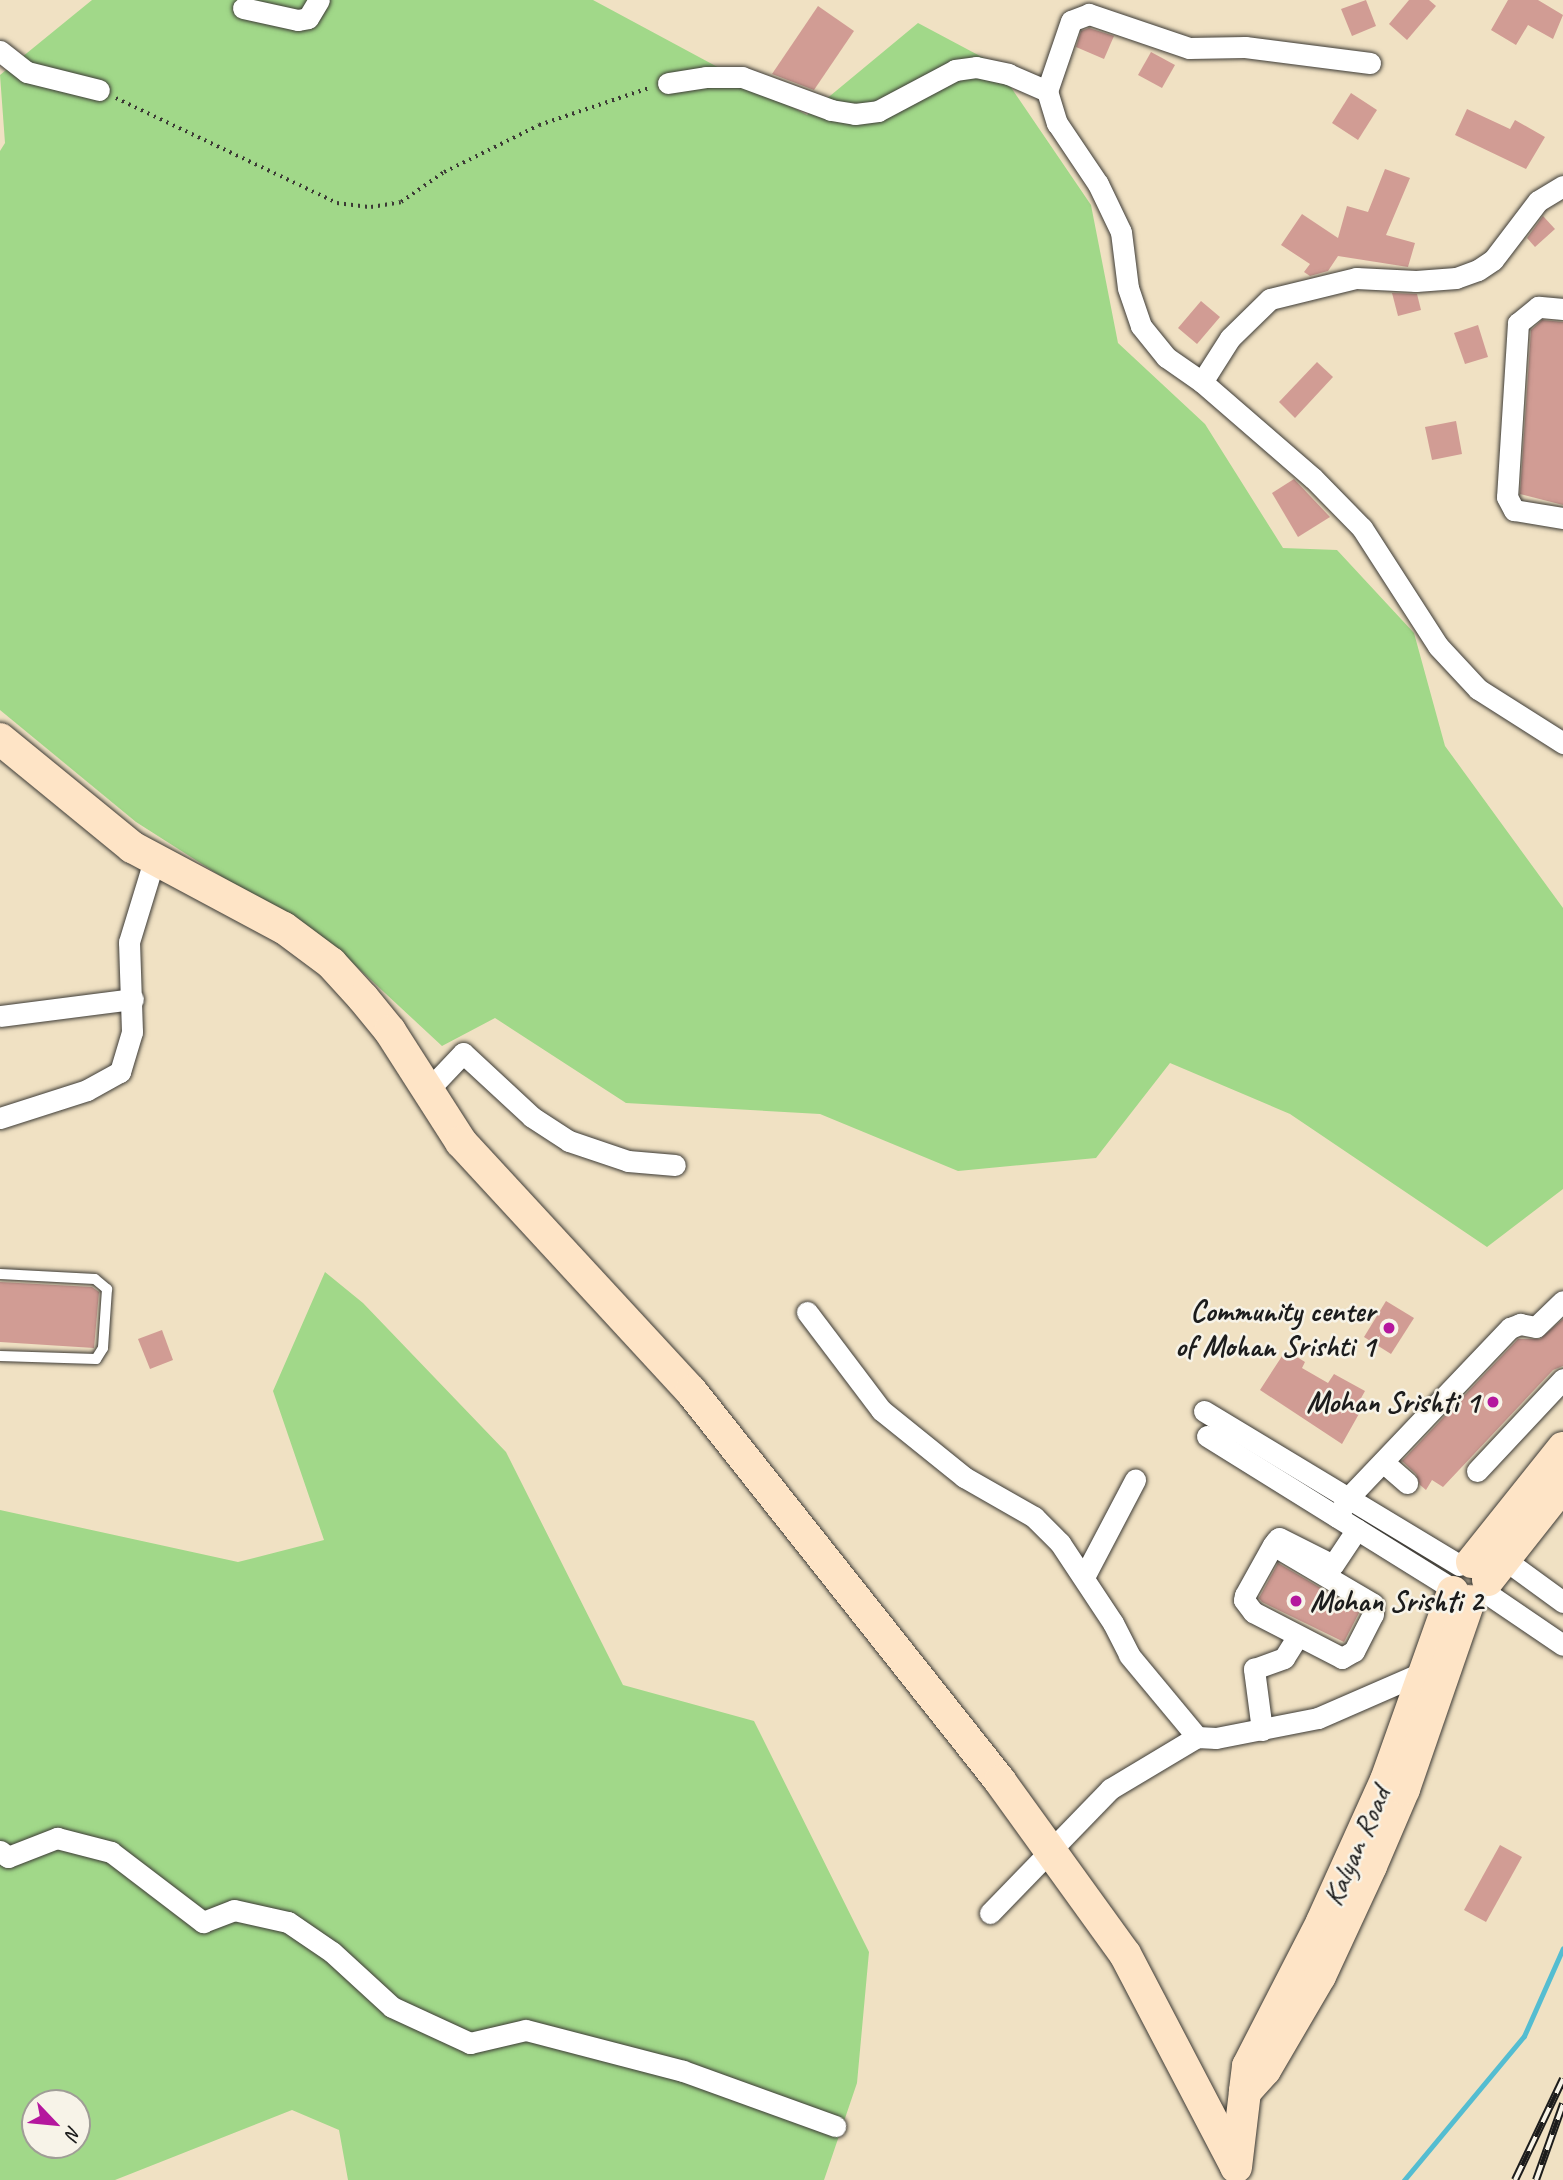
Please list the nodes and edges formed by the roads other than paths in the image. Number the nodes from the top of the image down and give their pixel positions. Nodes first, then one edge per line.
1 (319, 0) edge
2 (243, 8) dead end
3 (0, 51) edge
4 (1370, 63) dead end
5 (668, 83) road end
6 (99, 90) road end
7 (1047, 91) junction
8 (1563, 186) edge
9 (1563, 309) edge
10 (1202, 382) junction
11 (1563, 518) edge
12 (0, 739) edge
13 (1563, 743) edge
14 (154, 860) junction
15 (133, 999) junction
16 (0, 1016) edge
17 (428, 1090) junction
18 (0, 1118) edge
19 (675, 1165) dead end
20 (0, 1274) edge
21 (1563, 1301) edge
22 (807, 1312) dead end
23 (0, 1356) edge
24 (1559, 1390) edge
25 (1204, 1411) dead end
26 (1207, 1436) dead end
27 (1563, 1448) edge
28 (1383, 1462) junction
29 (1478, 1471) dead end
30 (1135, 1480) dead end
31 (1407, 1483) dead end
32 (1563, 1485) edge
33 (1348, 1498) junction
34 (1337, 1517) junction
35 (1357, 1529) junction
36 (1273, 1545) junction
37 (1084, 1577) junction
38 (1473, 1580) junction
39 (1563, 1602) edge
40 (1298, 1636) junction
41 (1560, 1636) edge
42 (1433, 1675) junction
43 (1262, 1730) junction
44 (1197, 1737) junction
45 (0, 1851) edge
46 (1048, 1852) junction
47 (989, 1913) dead end
48 (835, 2126) dead end
49 (1236, 2172) edge

1 - 2 street
3 - 6 street
4 - 7 street
5 - 7 street
7 - 10 street
8 - 10 street
9 - 11 street
10 - 13 street
12 - 14 street
14 - 15 street
14 - 17 street
15 - 16 street
15 - 18 street
17 - 19 street
17 - 46 street
20 - 23 lane
21 - 28 street
22 - 37 street
24 - 29 street
25 - 33 street
26 - 34 street
27 - 38 street, Kalyan Road
28 - 31 street
28 - 33 street
30 - 37 street
32 - 38 street, Kalyan Road
33 - 34 street
33 - 38 street
34 - 35 street
35 - 36 street
35 - 38 street
36 - 40 street
36 - 40 street
37 - 44 street
38 - 39 street
38 - 41 street
38 - 42 street, Kalyan Road
40 - 43 street
42 - 43 street
42 - 49 street, Kalyan Road
43 - 44 street
44 - 46 street
45 - 48 street
46 - 47 street
46 - 49 street

